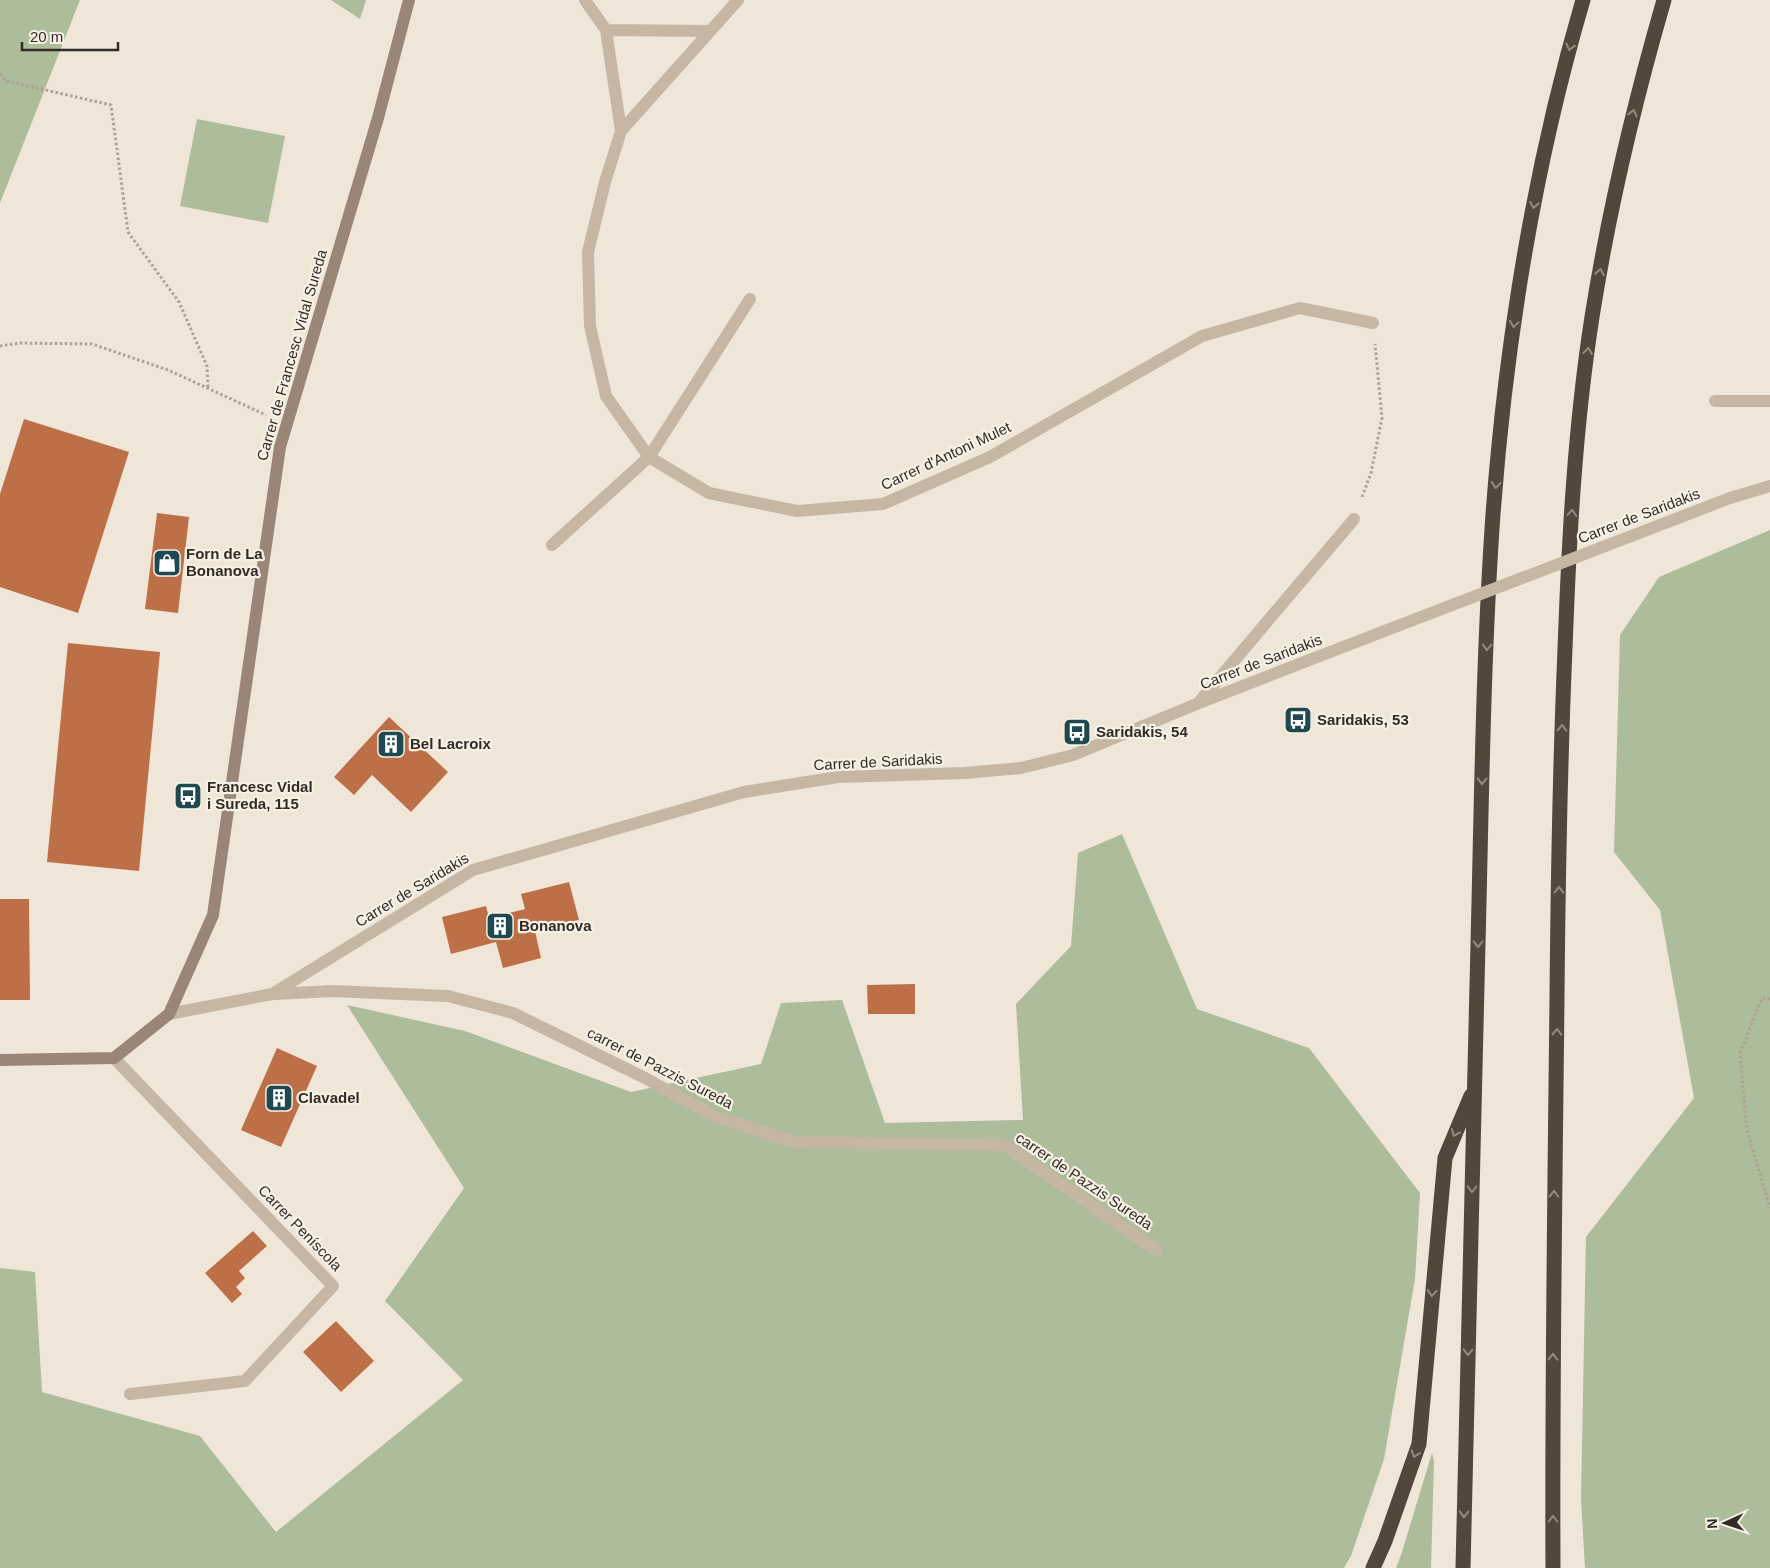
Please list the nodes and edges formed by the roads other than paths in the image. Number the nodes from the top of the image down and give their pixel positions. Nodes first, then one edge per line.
1 (410, 0) edge
2 (585, 0) edge
3 (738, 0) edge
4 (1583, 0) edge
5 (1664, 0) edge
6 (606, 30) junction
7 (710, 31) junction
8 (621, 131) junction
9 (750, 299) dead end
10 (1373, 323) road end
11 (1715, 401) dead end
12 (1770, 401) edge
13 (649, 457) junction
14 (1770, 486) edge
15 (1354, 519) road end
16 (552, 544) dead end
17 (1199, 703) junction
18 (272, 994) junction
19 (169, 1014) junction
20 (114, 1058) junction
21 (0, 1060) edge
22 (1474, 1088) junction
23 (1156, 1250) dead end
24 (130, 1394) dead end
25 (1373, 1568) edge
26 (1463, 1568) edge
27 (1553, 1568) edge

1 - 19 street, Carrer de Francesc Vidal Sureda
2 - 6 street
3 - 7 street
4 -> 22 highway
27 -> 5 highway
6 - 7 street
6 - 8 street
7 - 8 street
8 - 13 street, Carrer d'Antoni Mulet
9 - 13 street
10 - 13 street, Carrer d'Antoni Mulet
11 - 12 street
13 - 16 street
14 - 17 street, Carrer de Saridakis, bridge
15 - 17 street
17 - 18 street, Carrer de Saridakis
18 - 19 street, Carrer de Saridakis
18 - 23 street, carrer de Pazzis Sureda
19 - 20 street, Carrer de Saridakis
20 - 21 street
20 - 24 street, Carrer Peníscola
22 -> 25 highway
22 -> 26 highway

